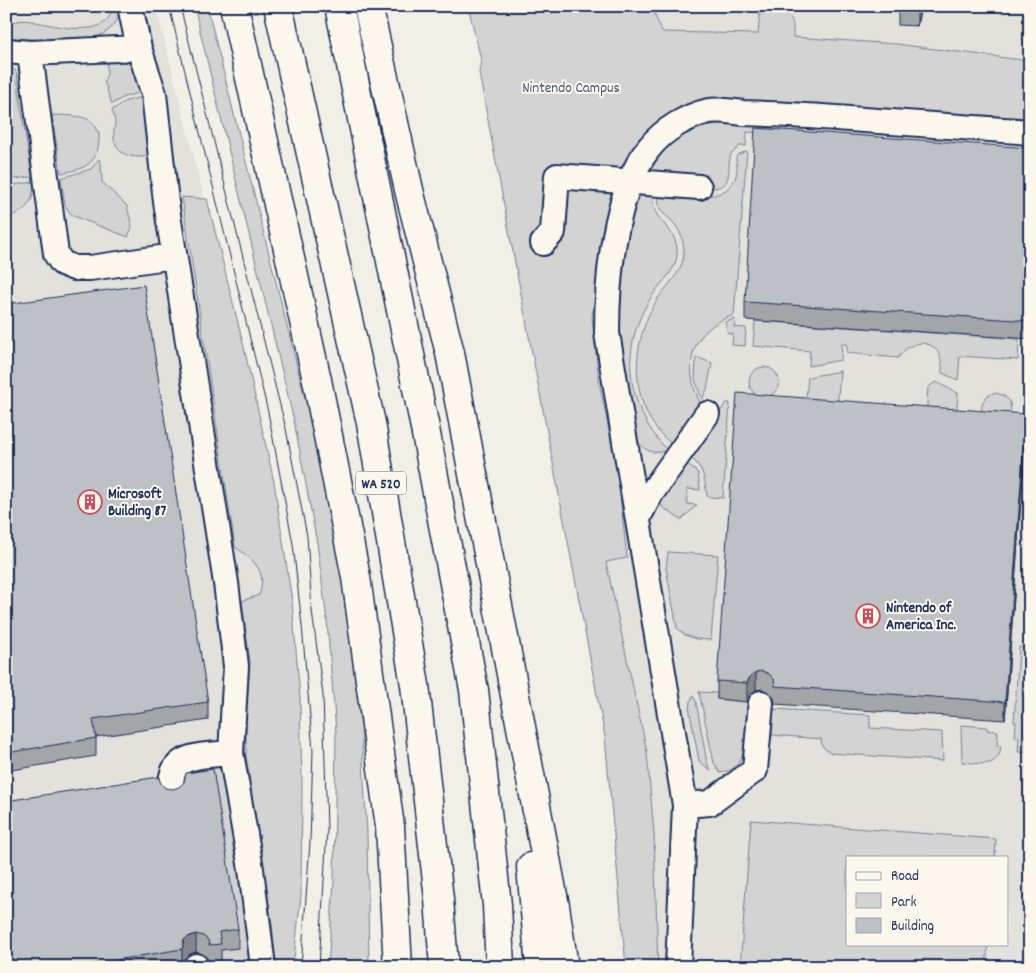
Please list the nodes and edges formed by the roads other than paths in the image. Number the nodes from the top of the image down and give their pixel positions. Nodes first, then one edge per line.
1 (130, 6) edge
2 (234, 6) edge
3 (278, 6) edge
4 (339, 6) edge
5 (368, 6) edge
6 (139, 48) junction
7 (6, 52) edge
8 (30, 53) junction
9 (1030, 132) edge
10 (631, 182) junction
11 (699, 187) dead end
12 (543, 243) dead end
13 (174, 256) junction
14 (707, 414) dead end
15 (638, 518) junction
16 (514, 694) junction
17 (761, 703) dead end
18 (231, 753) junction
19 (172, 794) edge
20 (685, 805) junction
21 (390, 827) junction
22 (263, 967) edge
23 (384, 967) edge
24 (398, 967) edge
25 (444, 967) edge
26 (500, 967) edge
27 (540, 967) edge
28 (564, 967) edge
29 (678, 967) edge

1 - 6 street
2 - 21 highway
3 - 25 highway, WA 520
4 - 26 highway
5 - 16 highway
6 - 8 street
6 - 13 street
7 - 8 street
8 - 13 street
9 - 10 street
10 - 11 street
10 - 12 street
10 - 15 street
13 - 18 street
14 - 15 street
15 - 20 street
16 - 27 highway
16 - 28 highway
17 - 20 street
18 - 19 street
18 - 22 street
20 - 29 street
21 - 23 highway
21 - 24 highway

